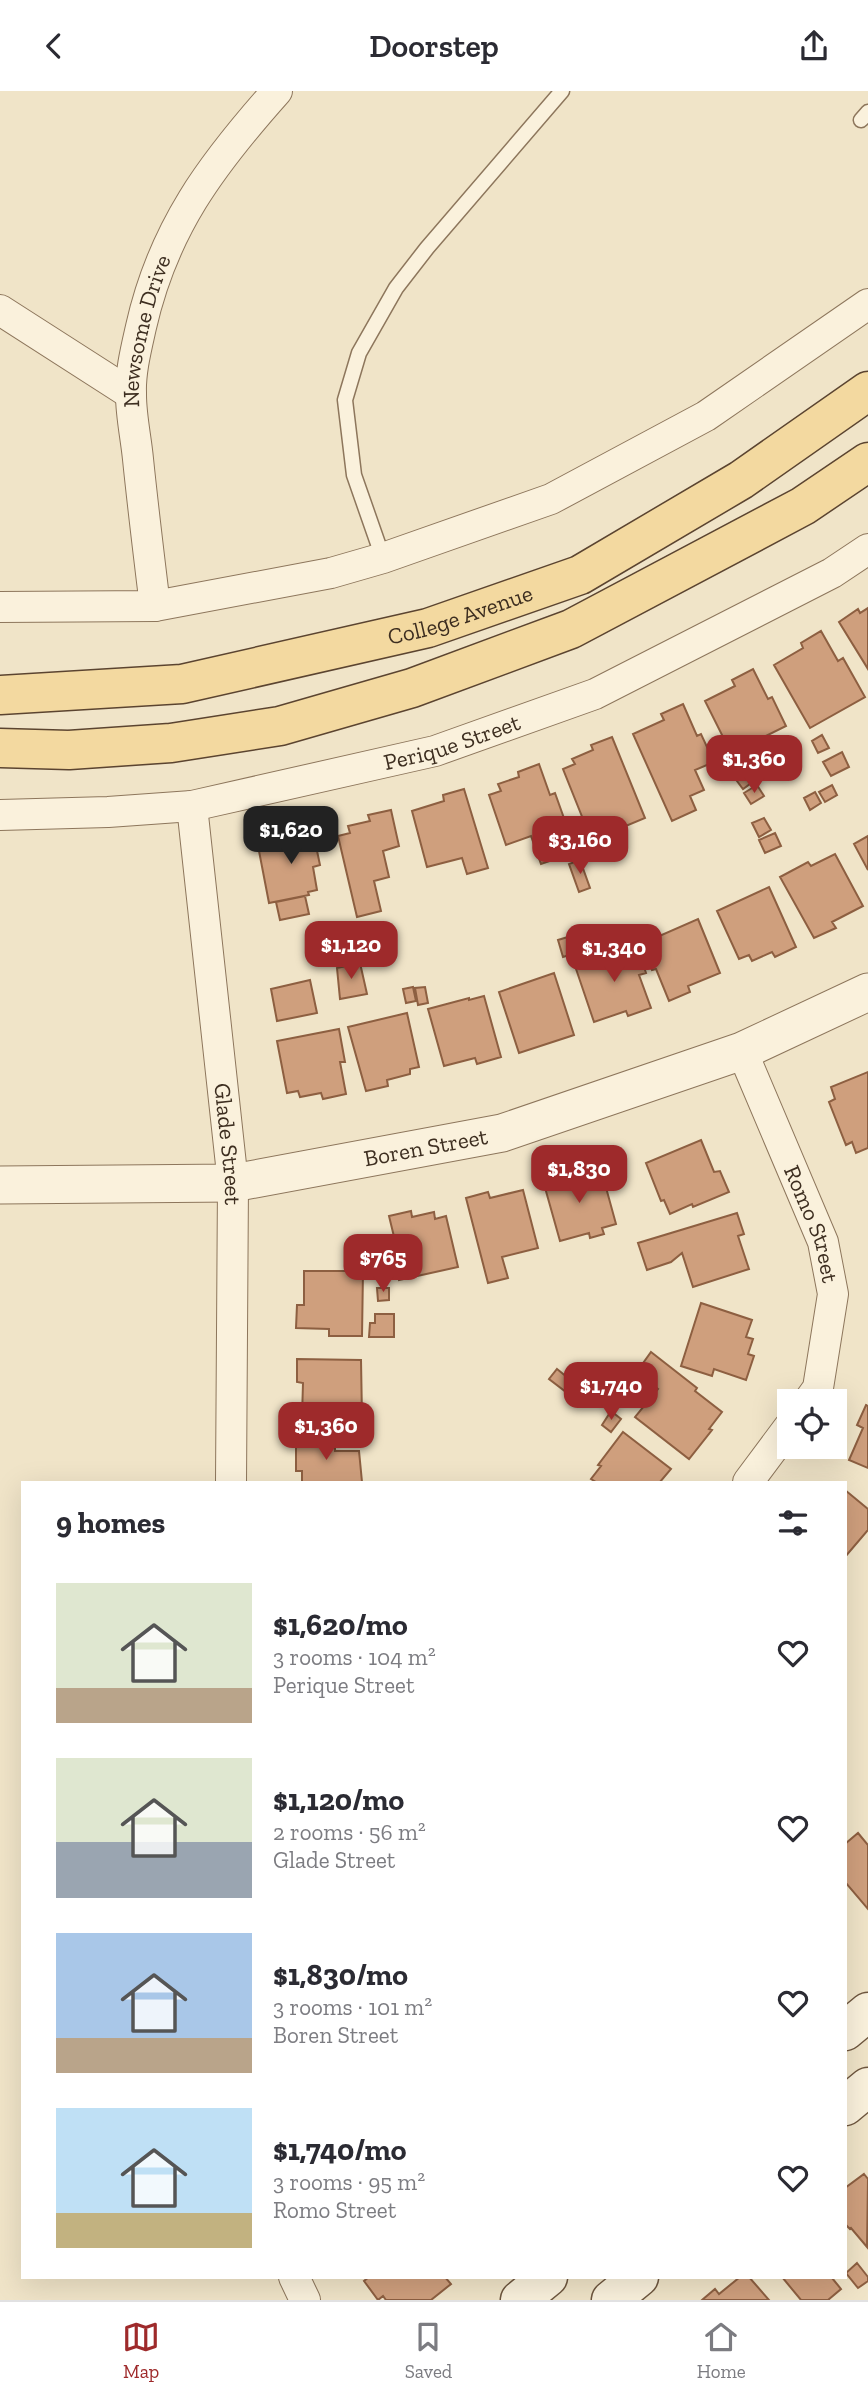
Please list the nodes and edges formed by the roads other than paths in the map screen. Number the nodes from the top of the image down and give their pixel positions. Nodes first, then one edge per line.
1 (277, 91) edge
2 (562, 91) edge
3 (868, 304) edge
4 (0, 310) edge
5 (868, 391) edge
6 (131, 394) junction
7 (868, 462) edge
8 (868, 549) edge
9 (383, 558) junction
10 (155, 606) junction
11 (0, 607) edge
12 (0, 695) edge
13 (0, 748) edge
14 (192, 806) junction
15 (0, 815) edge
16 (868, 992) edge
17 (742, 1051) junction
18 (233, 1183) junction
19 (0, 1185) edge
20 (817, 1389) edge
21 (777, 1443) edge
22 (231, 1481) edge
23 (749, 1481) edge
24 (868, 2013) edge
25 (847, 2029) edge
26 (868, 2087) edge
27 (847, 2104) edge
28 (295, 2279) edge
29 (546, 2279) edge
30 (637, 2279) edge
31 (305, 2300) edge
32 (520, 2300) edge
33 (611, 2300) edge

1 - 6 street, Newsome Drive
2 - 9 lane
3 - 9 street
4 - 6 street
5 - 12 main road, College Avenue
6 - 10 street, Newsome Drive
7 - 13 main road
8 - 14 street, Perique Street
9 - 10 street
10 - 11 street
14 - 15 street, Perique Street
14 - 18 street, Glade Street
16 - 17 street, Boren Street
17 - 18 street, Boren Street
17 - 20 street, Romo Street
18 - 19 street, Boren Street
18 - 22 street, Glade Street
21 - 23 street
24 - 25 main road
26 - 27 main road
28 - 31 street
29 - 32 main road
30 - 33 main road

